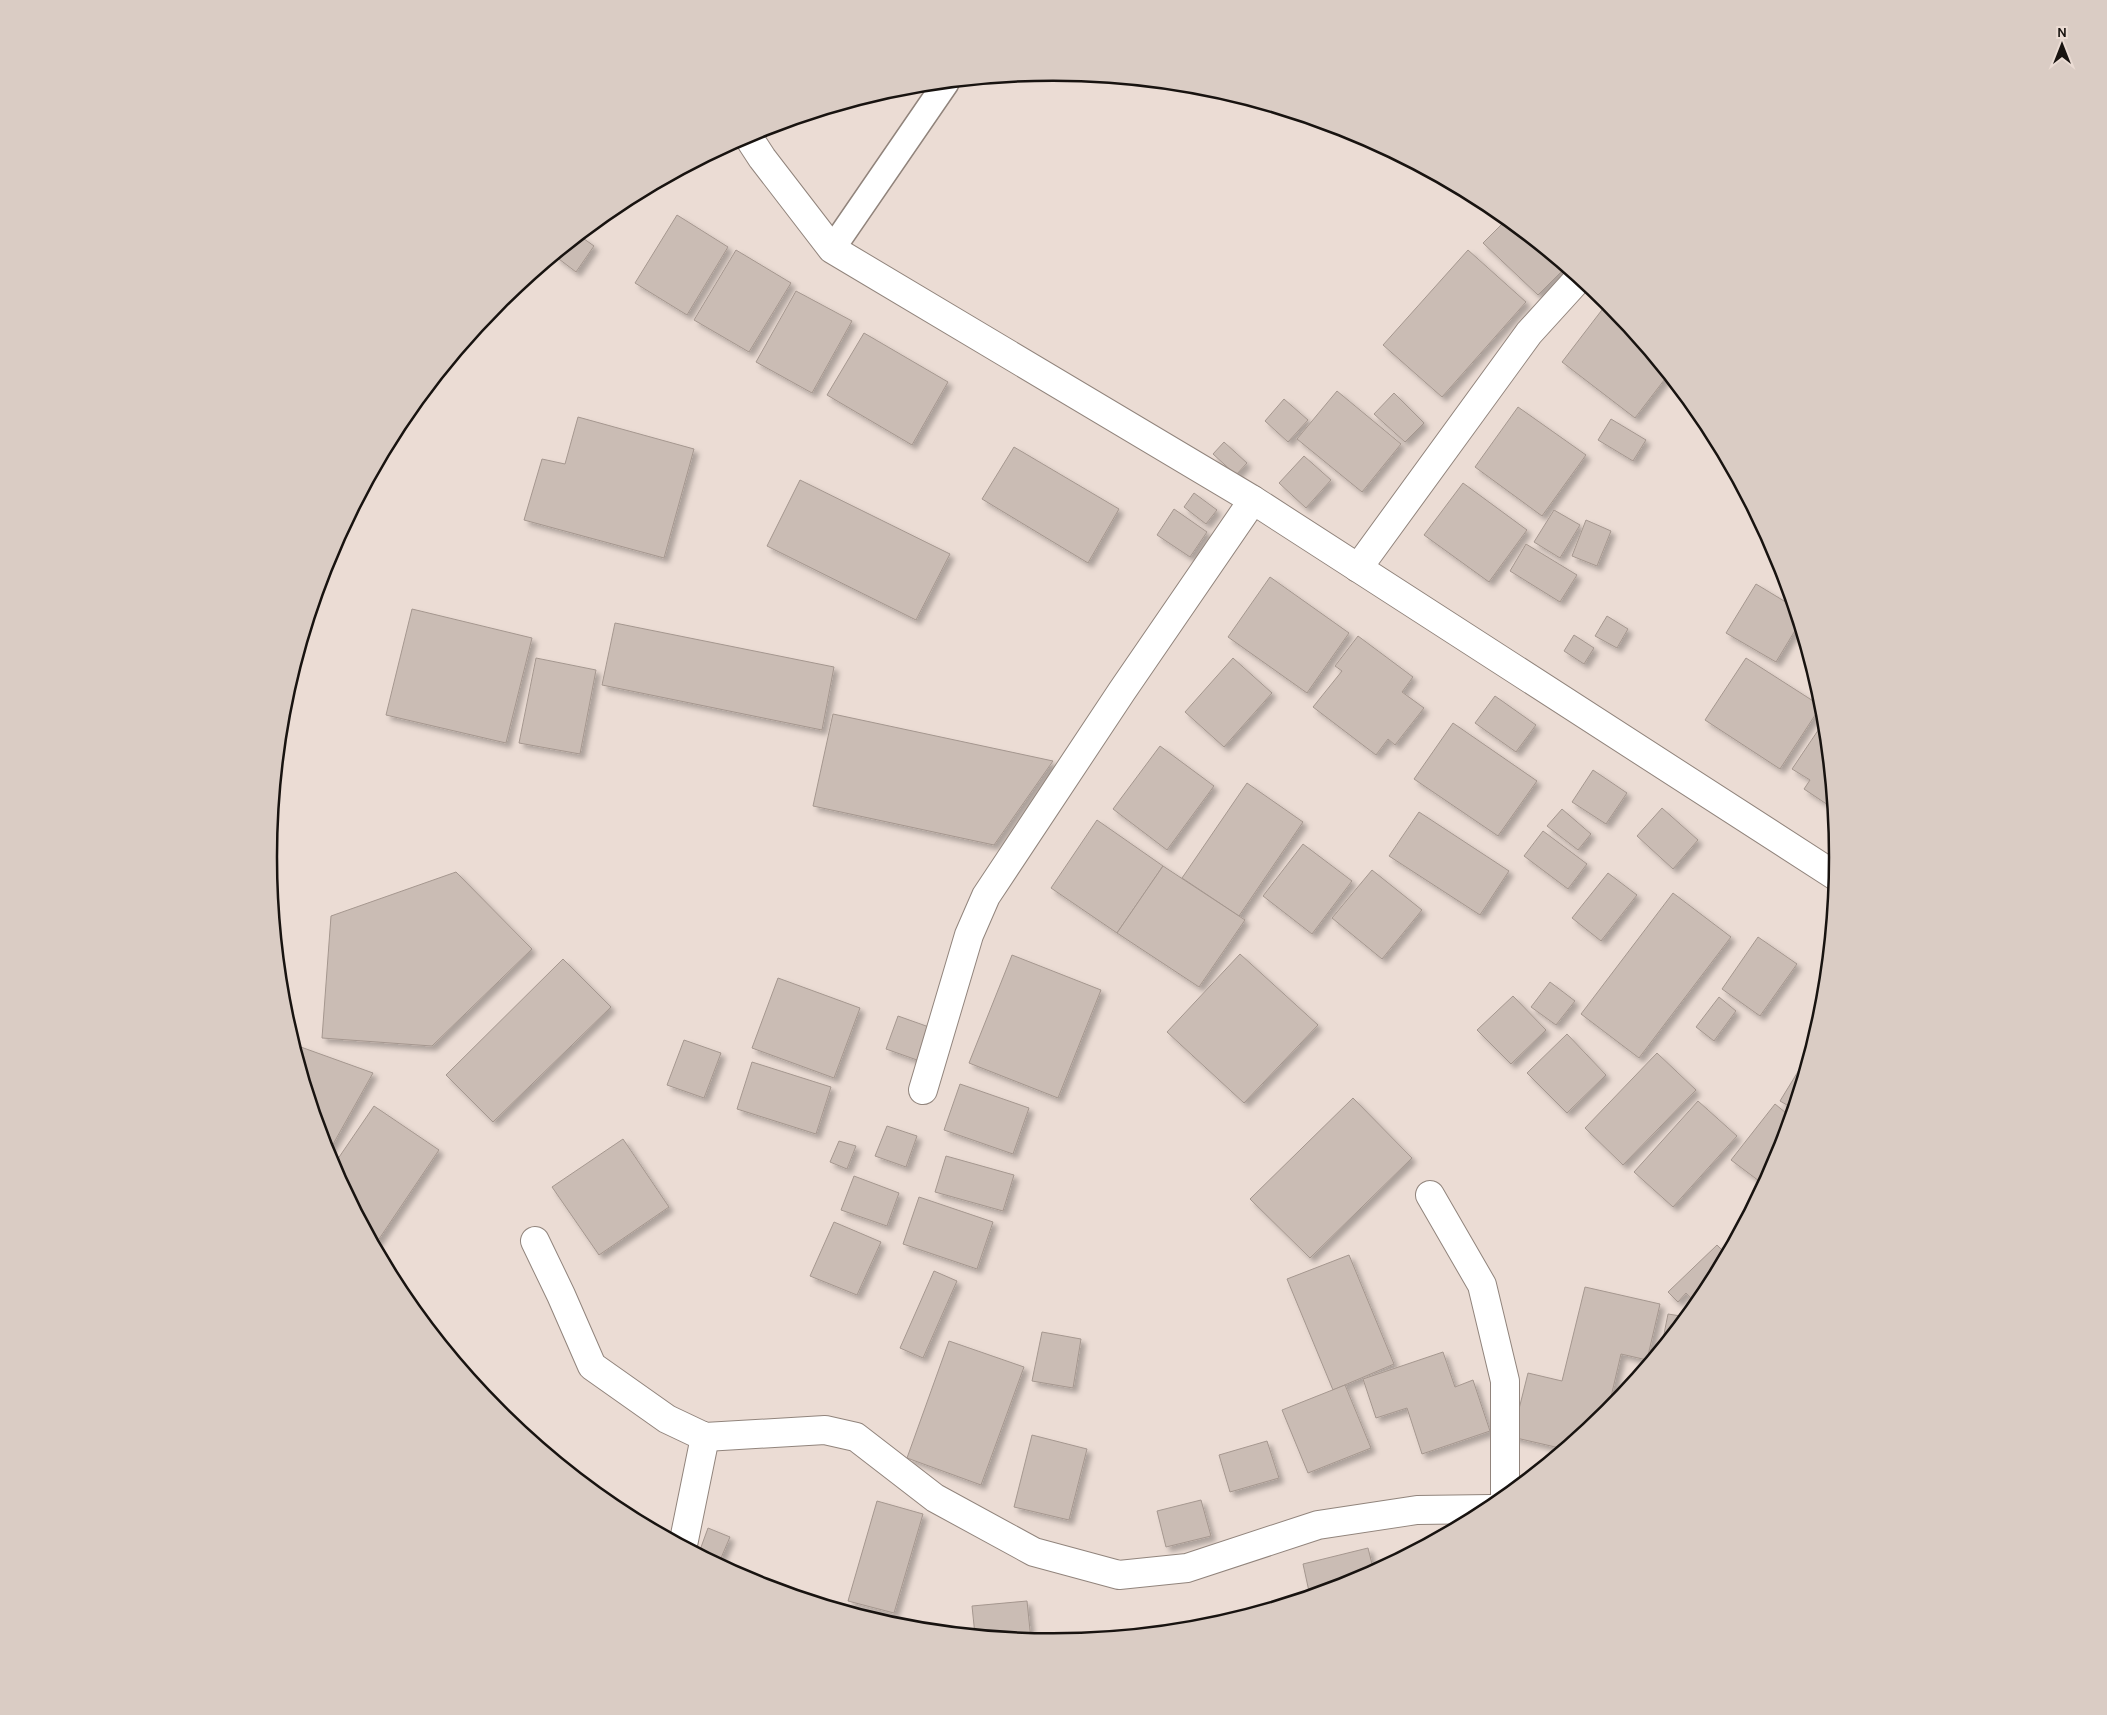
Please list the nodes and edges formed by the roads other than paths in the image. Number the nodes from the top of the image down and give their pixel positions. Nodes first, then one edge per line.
1 (941, 90) edge
2 (751, 142) edge
3 (832, 249) junction
4 (1574, 283) edge
5 (1253, 500) junction
6 (1358, 568) junction
7 (1829, 873) edge
8 (923, 1090) dead end
9 (1430, 1195) dead end
10 (535, 1240) dead end
11 (705, 1437) junction
12 (1505, 1488) edge
13 (1475, 1509) edge
14 (684, 1540) edge

1 - 3 lane
2 - 3 street
3 - 5 street
4 - 6 street
5 - 6 street
5 - 8 street
6 - 7 street
9 - 12 street
10 - 11 street
11 - 13 street
11 - 14 street

